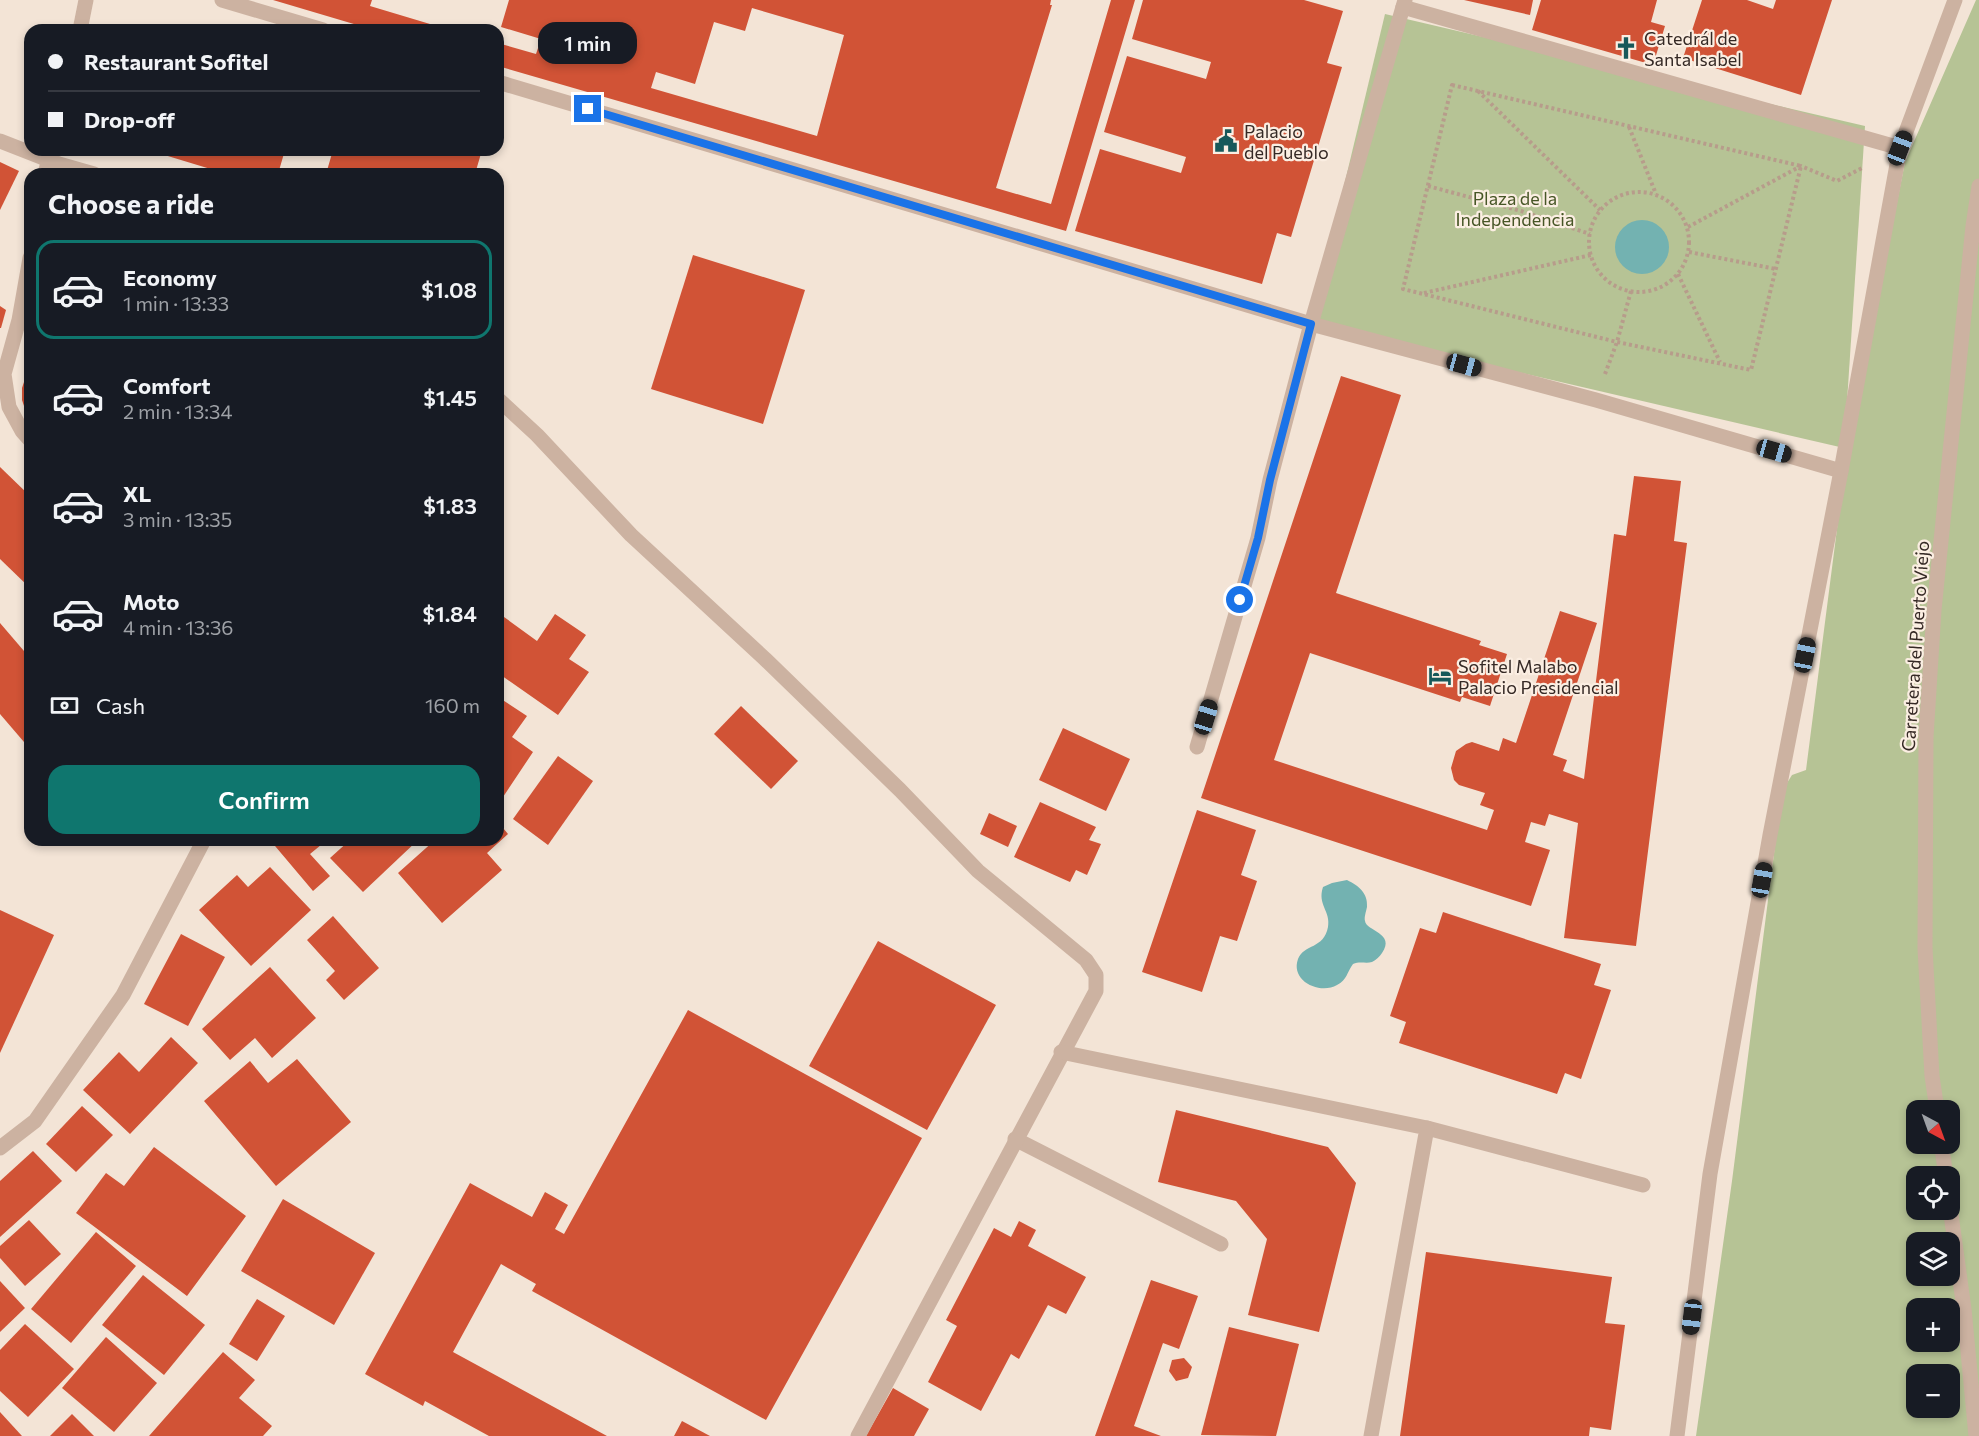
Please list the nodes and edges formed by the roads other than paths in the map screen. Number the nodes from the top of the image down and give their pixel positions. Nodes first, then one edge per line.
1 (86, 0) edge
2 (222, 0) edge
3 (1954, 0) edge
4 (1404, 3) edge
5 (81, 24) edge
6 (302, 24) edge
7 (504, 84) edge
8 (0, 141) edge
9 (1900, 148) junction
10 (24, 151) edge
11 (48, 161) edge
12 (73, 168) edge
13 (1979, 186) edge
14 (24, 292) edge
15 (1311, 324) junction
16 (504, 405) edge
17 (24, 433) edge
18 (1841, 471) junction
19 (1197, 747) dead end
20 (201, 846) edge
21 (1061, 1052) junction
22 (1936, 1100) edge
23 (1427, 1128) junction
24 (1015, 1139) junction
25 (0, 1148) edge
26 (1643, 1185) dead end
27 (1952, 1220) edge
28 (1221, 1244) dead end
29 (858, 1436) edge
30 (1371, 1436) edge
31 (1677, 1436) edge
32 (1976, 1436) edge

1 - 5 street
2 - 6 street
3 - 9 street
4 - 9 street
4 - 15 street
7 - 15 street
8 - 10 street
9 - 18 street
11 - 12 street
13 - 22 street, Carretera del Puerto Viejo
14 - 17 street
15 - 18 street
15 - 19 street
16 - 21 street
18 - 31 street
20 - 25 street
21 - 23 street
21 - 24 street
23 - 26 street
23 - 30 street
24 - 28 street
24 - 29 street
27 - 32 street

